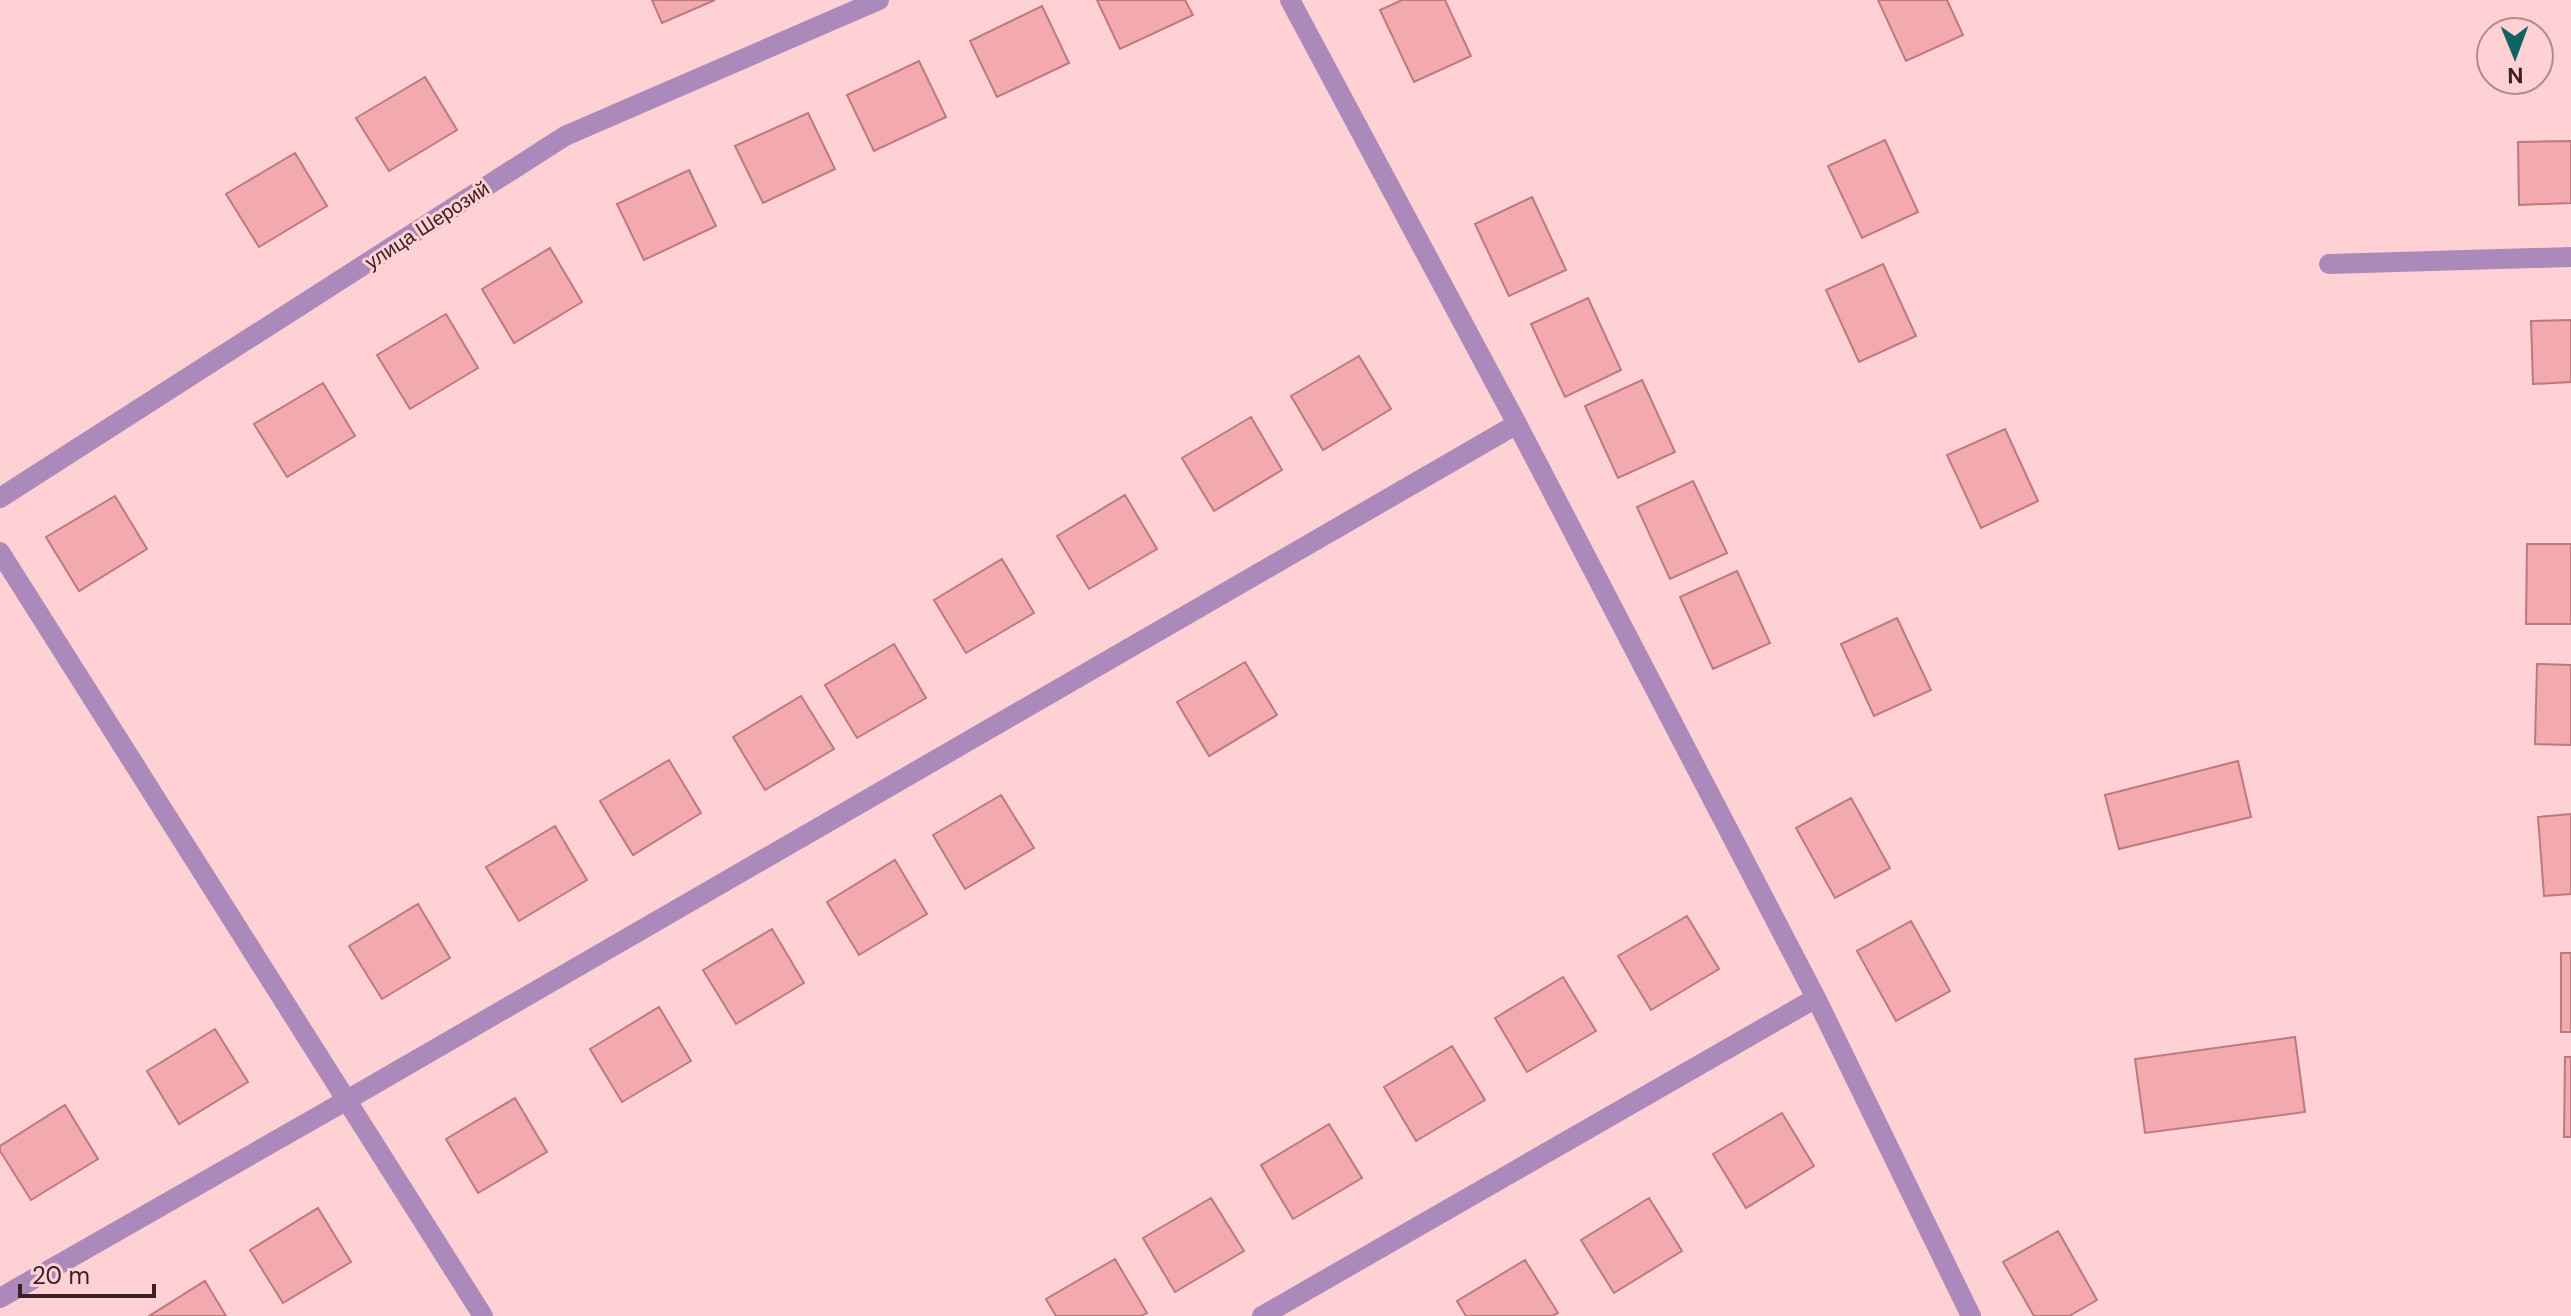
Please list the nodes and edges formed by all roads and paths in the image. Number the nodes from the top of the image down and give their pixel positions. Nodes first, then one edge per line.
1 (879, 0) edge
2 (1290, 0) edge
3 (2571, 257) edge
4 (2329, 264) dead end
5 (1517, 424) junction
6 (0, 498) edge
7 (0, 552) edge
8 (1816, 998) junction
9 (347, 1100) junction
10 (0, 1298) edge
11 (483, 1316) edge
12 (1262, 1316) edge
13 (1971, 1316) edge

1 - 6 street, улица Шерозий
2 - 5 street
3 - 4 street
5 - 8 street
5 - 9 street
7 - 9 street
8 - 12 street
8 - 13 street
9 - 10 street
9 - 11 street

